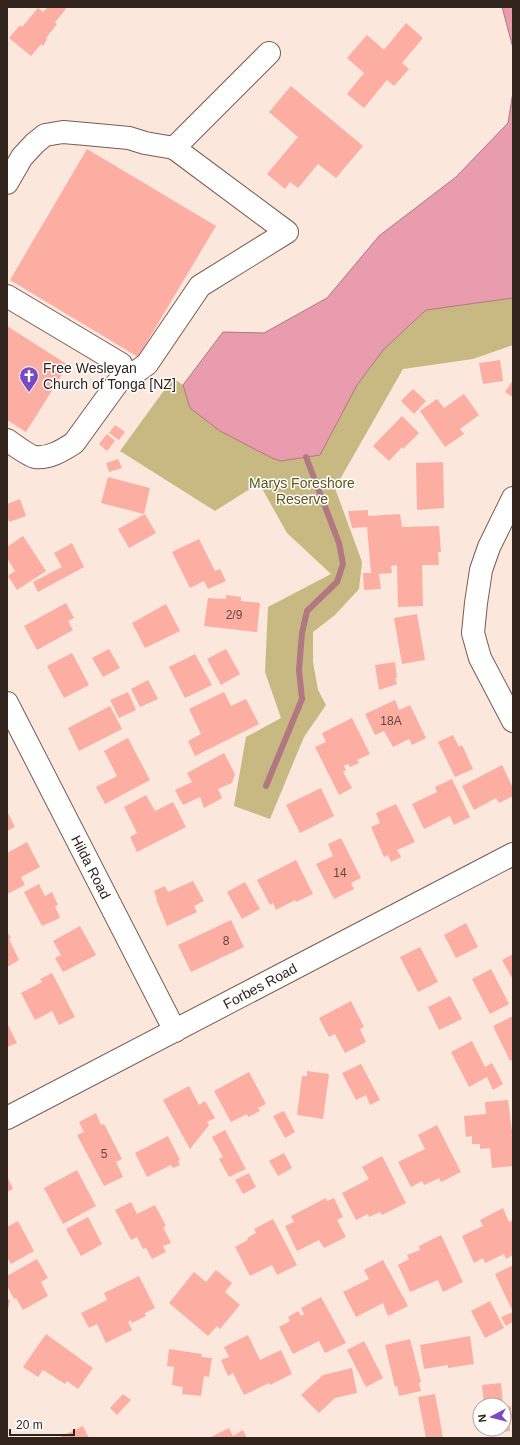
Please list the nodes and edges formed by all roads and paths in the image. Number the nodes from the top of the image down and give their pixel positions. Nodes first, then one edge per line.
1 (269, 53) dead end
2 (174, 148) junction
3 (7, 183) edge
4 (7, 296) edge
5 (124, 374) junction
6 (7, 440) edge
7 (513, 498) edge
8 (7, 703) edge
9 (513, 720) edge
10 (513, 854) edge
11 (175, 1031) junction
12 (7, 1118) edge

1 - 2 street
2 - 3 street
2 - 5 street
4 - 5 street
5 - 6 street
7 - 9 street
8 - 11 street, Hilda Road
10 - 11 street, Forbes Road
11 - 12 street, Forbes Road

